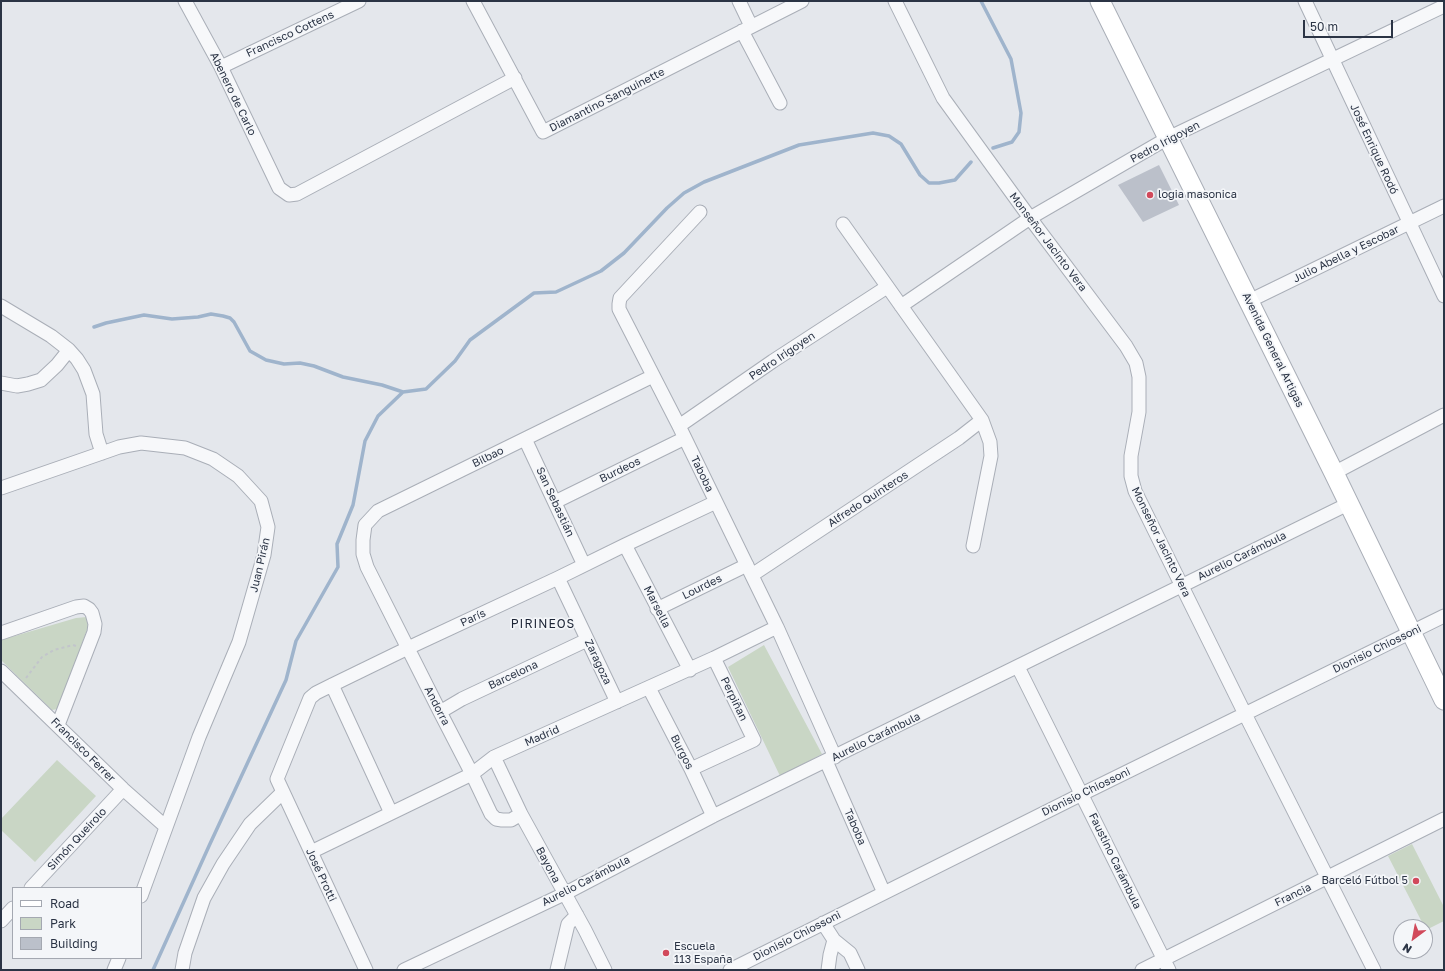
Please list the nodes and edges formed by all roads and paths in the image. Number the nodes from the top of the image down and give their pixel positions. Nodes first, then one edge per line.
1 (185, 1) edge
2 (359, 1) edge
3 (473, 1) edge
4 (739, 1) edge
5 (802, 1) edge
6 (895, 1) edge
7 (1100, 1) edge
8 (1305, 1) edge
9 (1444, 6) edge
10 (747, 28) junction
11 (1333, 60) junction
12 (221, 67) junction
13 (515, 78) junction
14 (780, 103) dead end
15 (1168, 138) junction
16 (1444, 206) edge
17 (700, 212) dead end
18 (1030, 218) junction
19 (843, 224) dead end
20 (1409, 224) junction
21 (887, 287) junction
22 (1444, 296) edge
23 (1249, 301) junction
24 (1, 306) edge
25 (901, 306) junction
26 (69, 350) junction
27 (653, 376) junction
28 (1, 383) edge
29 (1444, 415) edge
30 (982, 420) junction
31 (679, 426) junction
32 (685, 438) junction
33 (525, 439) junction
34 (102, 452) junction
35 (1334, 472) junction
36 (1, 488) edge
37 (555, 502) junction
38 (716, 502) junction
39 (1348, 504) junction
40 (624, 545) junction
41 (973, 546) dead end
42 (584, 565) junction
43 (367, 567) joint
44 (749, 570) junction
45 (558, 578) junction
46 (1182, 585) junction
47 (657, 609) junction
48 (1444, 616) edge
49 (777, 627) junction
50 (1410, 632) junction
51 (1, 633) edge
52 (587, 640) junction
53 (408, 648) junction
54 (87, 649) junction
55 (714, 658) junction
56 (1018, 667) junction
57 (690, 670) junction
58 (1, 671) edge
59 (332, 685) junction
60 (20, 688) junction
61 (649, 688) junction
62 (1444, 700) edge
63 (616, 702) junction
64 (440, 712) junction
65 (1245, 714) junction
66 (58, 725) junction
67 (494, 757) junction
68 (830, 759) junction
69 (691, 769) junction
70 (472, 774) junction
71 (277, 779) joint
72 (123, 789) junction
73 (283, 792) junction
74 (1082, 794) junction
75 (391, 813) junction
76 (521, 814) junction
77 (713, 816) junction
78 (1444, 820) edge
79 (166, 827) junction
80 (311, 852) junction
81 (1327, 878) junction
82 (32, 887) edge
83 (142, 893) edge
84 (884, 893) junction
85 (564, 894) junction
86 (12, 909) edge
87 (577, 914) junction
88 (1, 921) edge
89 (823, 923) junction
90 (834, 940) junction
91 (119, 959) edge
92 (1166, 965) edge
93 (420, 966) edge
94 (114, 970) edge
95 (182, 970) edge
96 (366, 970) edge
97 (404, 970) edge
98 (557, 970) edge
99 (605, 970) edge
100 (730, 970) edge
101 (828, 970) edge
102 (858, 970) edge
103 (1142, 970) edge
104 (1374, 970) edge

1 - 12 street, Abenero de Carlo
2 - 12 street, Francisco Cottens
3 - 13 street, Diamantino Sanguinette
4 - 10 street
5 - 10 street, Diamantino Sanguinette
6 - 18 street, Monseñor Jacinto Vera
7 - 15 main road, Avenida General Artigas
8 - 11 street, José Enrique Rodó
9 - 11 street, Pedro Irigoyen
10 - 13 street, Diamantino Sanguinette
10 - 14 street
11 - 15 street, Pedro Irigoyen
11 - 20 street, José Enrique Rodó
12 - 13 street, Abenero de Carlo
15 - 18 street, Pedro Irigoyen
15 - 23 main road, Avenida General Artigas
16 - 20 street, Julio Abella y Escobar
17 - 27 street, Taboba
18 - 25 street, Pedro Irigoyen
18 - 46 street, Monseñor Jacinto Vera
19 - 21 street
20 - 22 street, José Enrique Rodó
20 - 23 street, Julio Abella y Escobar
21 - 25 street
21 - 31 street, Pedro Irigoyen
23 - 35 main road, Avenida General Artigas
24 - 26 street
25 - 30 street
26 - 28 street
26 - 34 street
27 - 31 street, Taboba
27 - 33 street, Bilbao
29 - 35 street
30 - 41 street
30 - 44 street, Alfredo Quinteros
31 - 32 street, Taboba
32 - 37 street, Burdeos
32 - 38 street, Taboba
33 - 37 street, San Sebastián
33 - 43 street, Bilbao
34 - 36 street, Juan Pirán
34 - 79 street, Juan Pirán
35 - 39 main road, Avenida General Artigas
37 - 42 street, San Sebastián
38 - 40 street, París
38 - 44 street, Taboba
39 - 46 street, Aurelio Carámbula
39 - 50 main road, Avenida General Artigas
40 - 42 street, París
40 - 47 street, Marsella
42 - 45 street, París
43 - 53 street, Andorra
44 - 47 street, Lourdes
44 - 49 street, Taboba
45 - 52 street, Zaragoza
45 - 53 street, París
46 - 56 street, Aurelio Carámbula
46 - 65 street, Monseñor Jacinto Vera
47 - 57 street, Marsella
48 - 50 street, Dionisio Chiossoni
49 - 55 street, Madrid
49 - 68 street, Taboba
50 - 62 main road, Avenida General Artigas
50 - 65 street, Dionisio Chiossoni
51 - 54 street
52 - 63 street, Zaragoza
52 - 64 street, Barcelona
53 - 59 street, París
53 - 64 street, Andorra
54 - 60 path
54 - 66 street
55 - 57 street, Madrid
55 - 69 street, Perpiñan
56 - 68 street, Aurelio Carámbula
56 - 74 street, Faustino Carámbula
57 - 61 street, Madrid
58 - 60 street, Francisco Ferrer
59 - 71 street, París
59 - 75 street
60 - 66 street, Francisco Ferrer
61 - 63 street, Madrid
61 - 69 street, Burgos
63 - 67 street, Madrid
64 - 70 street, Andorra
65 - 74 street, Dionisio Chiossoni
65 - 81 street, Monseñor Jacinto Vera
66 - 72 street, Francisco Ferrer
67 - 70 street, Madrid
67 - 76 street, Bayona
68 - 77 street, Aurelio Carámbula
68 - 84 street, Taboba
69 - 77 street, Burgos
70 - 75 street, Madrid
70 - 76 street, Andorra
71 - 73 street, José Protti
72 - 79 street, Francisco Ferrer
72 - 82 street, Simón Queirolo
73 - 80 street, José Protti
73 - 95 street
74 - 84 street, Dionisio Chiossoni
74 - 92 street, Faustino Carámbula
75 - 80 street, Madrid
76 - 85 street, Bayona
77 - 85 street, Aurelio Carámbula
78 - 81 street, Francia
79 - 83 street, Juan Pirán
80 - 96 street, José Protti
81 - 92 street, Francia
81 - 104 street, Monseñor Jacinto Vera
84 - 89 street, Dionisio Chiossoni
85 - 87 street, Bayona
85 - 93 street, Aurelio Carámbula
86 - 88 street
87 - 98 street
87 - 99 street, Bayona
89 - 90 street
89 - 100 street, Dionisio Chiossoni
90 - 101 street
90 - 102 street
91 - 94 street
92 - 103 street, Francia
93 - 97 street, Aurelio Carámbula

